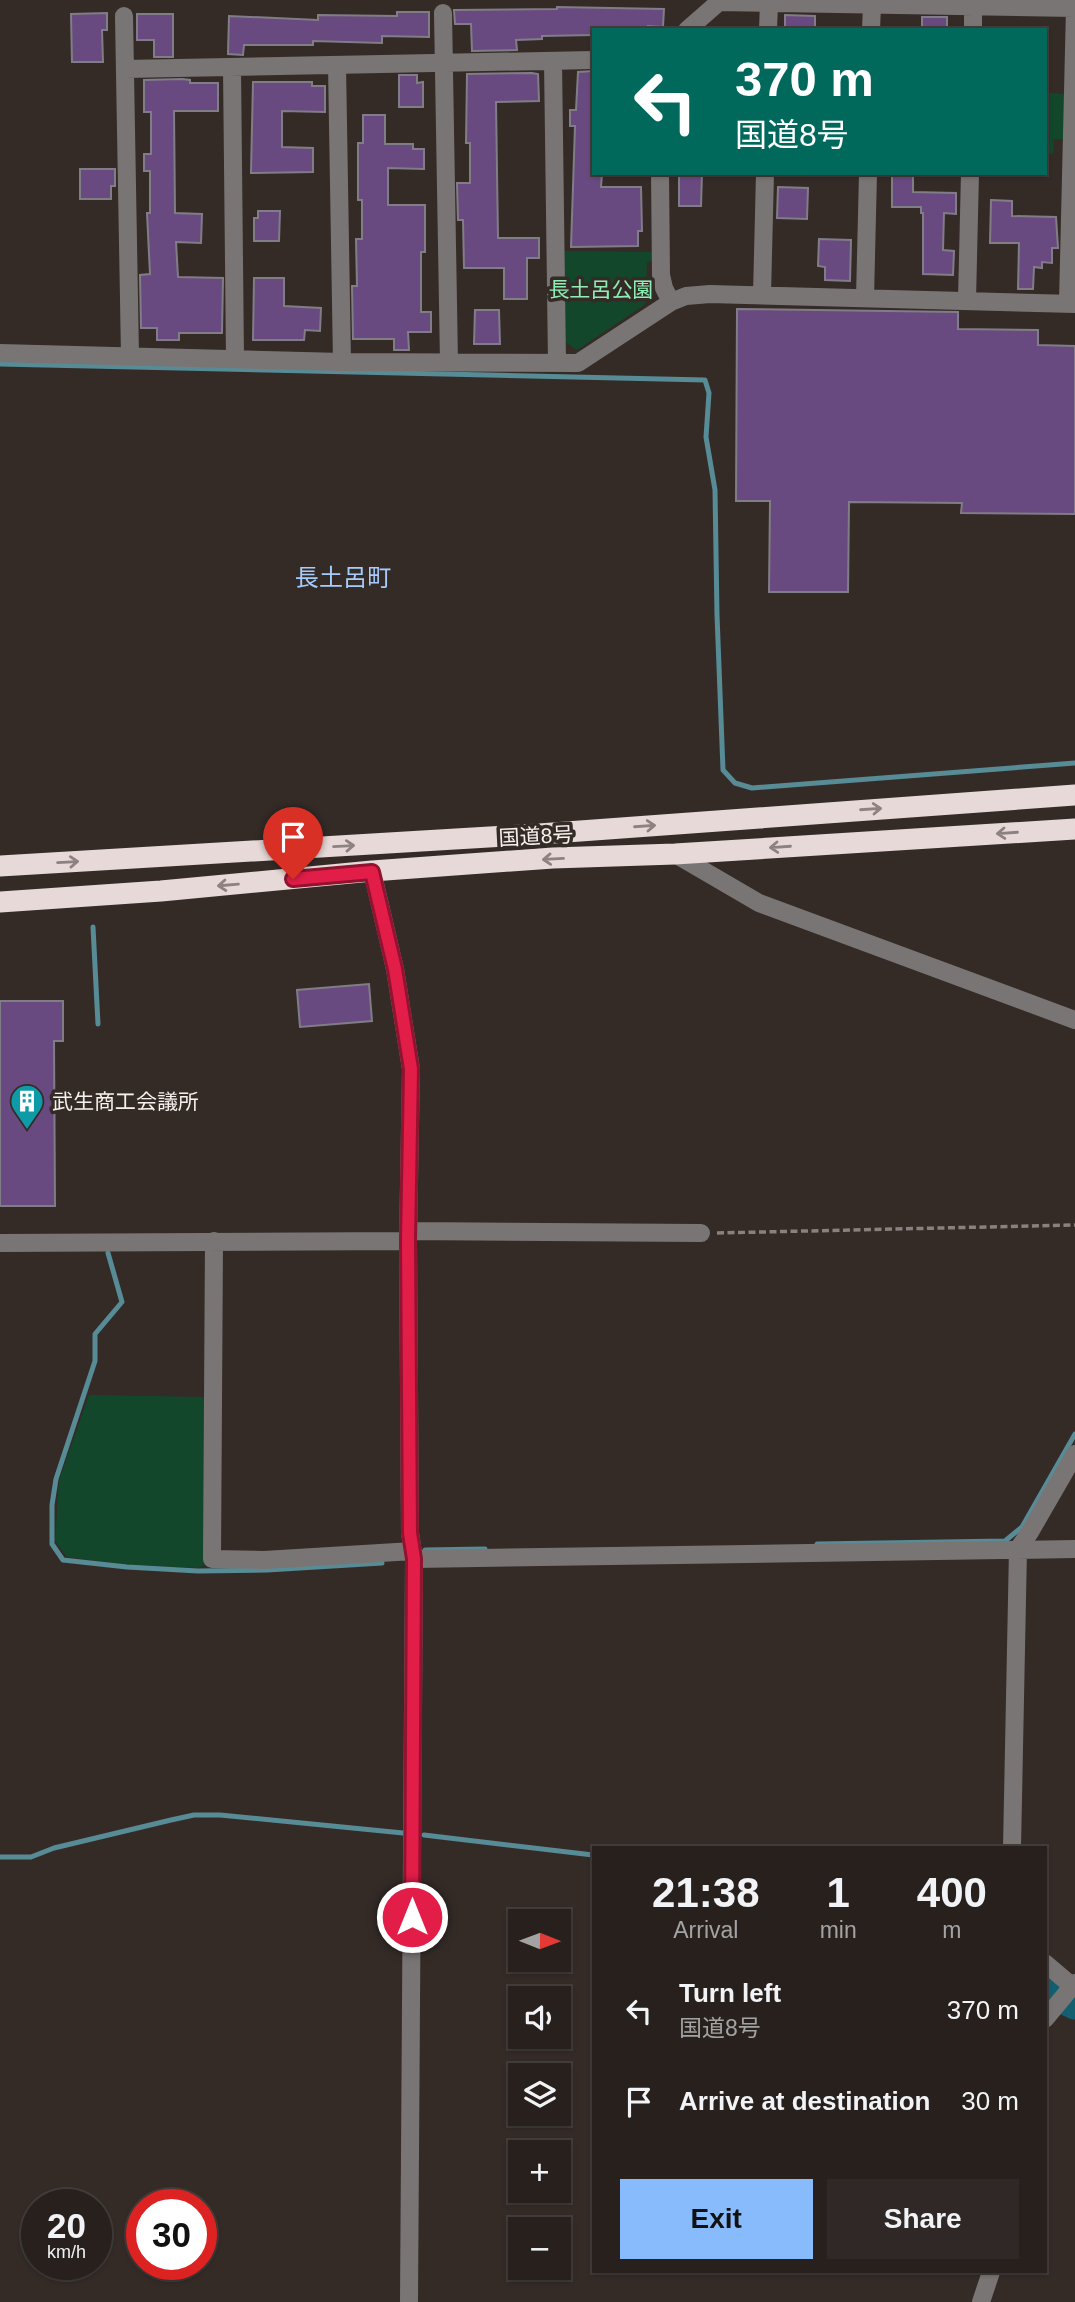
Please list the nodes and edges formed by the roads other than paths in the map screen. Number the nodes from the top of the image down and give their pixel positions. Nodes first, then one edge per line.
1 (769, 3) junction
2 (1014, 3) edge
3 (872, 5) junction
4 (973, 6) junction
5 (1075, 8) edge
6 (443, 13) dead end
7 (124, 16) dead end
8 (689, 28) edge
9 (768, 28) edge
10 (871, 28) edge
11 (973, 28) edge
12 (592, 60) edge
13 (553, 61) junction
14 (445, 63) junction
15 (337, 65) junction
16 (232, 67) junction
17 (125, 69) junction
18 (660, 175) edge
19 (765, 175) edge
20 (868, 175) edge
21 (970, 175) edge
22 (762, 295) junction
23 (865, 298) junction
24 (967, 300) junction
25 (671, 302) junction
26 (1071, 304) edge
27 (0, 353) edge
28 (130, 356) junction
29 (235, 359) junction
30 (342, 362) junction
31 (450, 362) junction
32 (557, 363) junction
33 (1075, 795) edge
34 (1075, 829) edge
35 (675, 854) junction
36 (0, 866) edge
37 (372, 872) junction
38 (0, 902) edge
39 (1075, 1020) edge
40 (701, 1233) road end
41 (408, 1236) junction
42 (214, 1241) junction
43 (0, 1242) edge
44 (1075, 1454) edge
45 (1018, 1549) junction
46 (1075, 1549) edge
47 (414, 1555) junction
48 (1012, 1846) edge
49 (1047, 1965) edge
50 (1074, 1985) edge
51 (1047, 2017) edge
52 (991, 2273) edge
53 (410, 2302) edge
54 (981, 2302) edge

1 - 3 street
1 - 8 street
1 - 9 street
2 - 4 street
2 - 5 street
3 - 4 street
3 - 10 street
4 - 11 street
5 - 26 street
6 - 14 street
7 - 17 street
12 - 13 street
13 - 14 street
13 - 32 street
14 - 15 street
14 - 31 street
15 - 16 street
15 - 30 street
16 - 17 street
16 - 29 street
17 - 28 street
18 - 25 street
19 - 22 street
20 - 23 street
21 - 24 street
22 - 23 street
22 - 25 street
23 - 24 street
24 - 26 street
25 - 32 street
27 - 28 street
28 - 29 street
29 - 30 street
30 - 31 street
31 - 32 street
36 -> 33 highway, 国道8号
34 -> 35 highway, 国道8号
35 -> 37 highway, 国道8号
35 - 39 street
37 -> 38 highway, 国道8号
37 - 41 street
40 - 41 street
41 - 42 street
41 - 47 street
42 - 43 street
42 - 47 street
44 - 45 street
45 - 46 street
45 - 47 street
45 - 48 street
47 - 53 street
49 - 50 street
50 - 51 street
52 - 54 street

